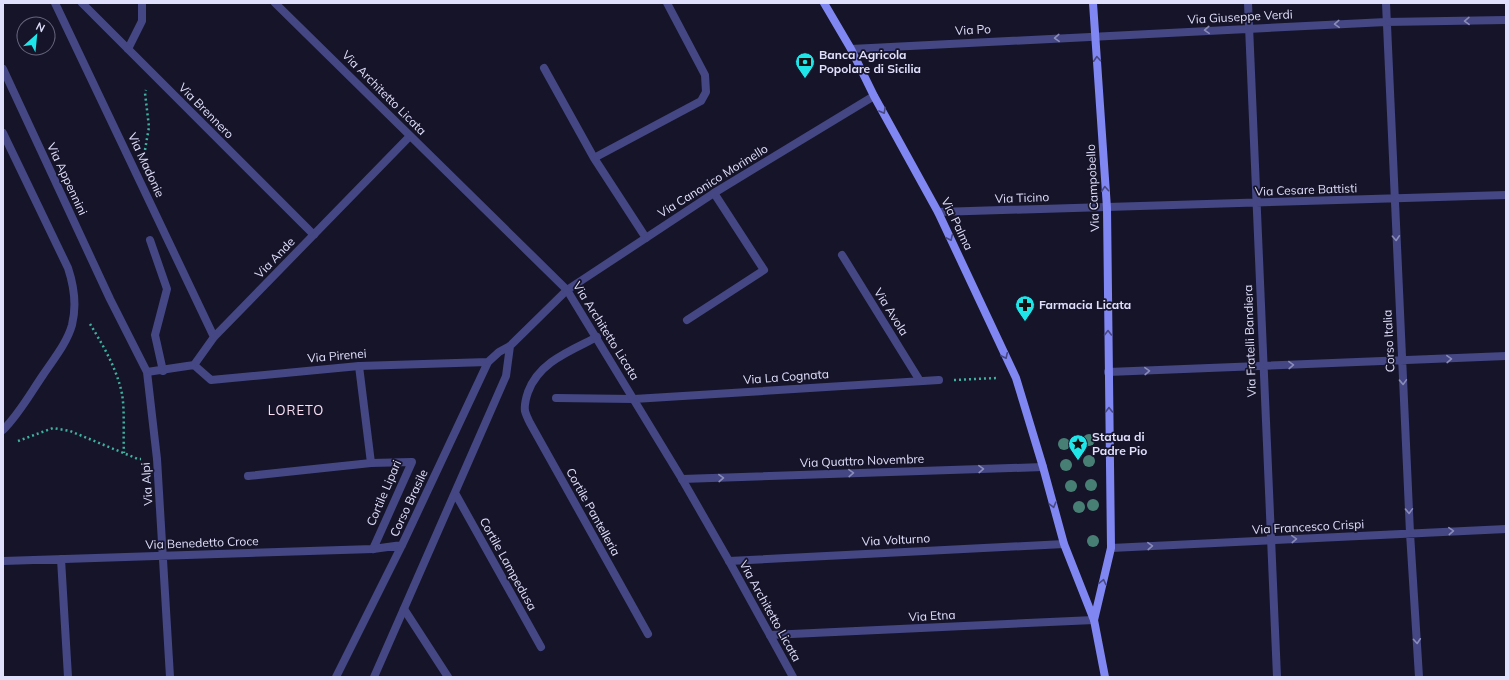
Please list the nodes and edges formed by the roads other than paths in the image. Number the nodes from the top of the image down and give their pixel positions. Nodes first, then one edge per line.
1 (55, 3) edge
2 (82, 3) edge
3 (142, 3) edge
4 (275, 3) edge
5 (666, 3) edge
6 (824, 3) edge
7 (1094, 3) edge
8 (1248, 3) edge
9 (1386, 3) edge
10 (1506, 20) edge
11 (1386, 22) junction
12 (1249, 28) junction
13 (1096, 36) junction
14 (128, 49) junction
15 (851, 49) junction
16 (544, 68) dead end
17 (3, 69) edge
18 (874, 96) junction
19 (3, 133) edge
20 (410, 136) junction
21 (594, 158) junction
22 (714, 193) junction
23 (1506, 195) edge
24 (1394, 199) junction
25 (1256, 203) junction
26 (1107, 208) junction
27 (938, 212) junction
28 (314, 235) junction
29 (646, 238) junction
30 (150, 240) dead end
31 (842, 256) dead end
32 (567, 290) junction
33 (110, 299) joint
34 (687, 320) dead end
35 (214, 337) junction
36 (596, 337) junction
37 (510, 346) junction
38 (1506, 356) edge
39 (1402, 360) junction
40 (488, 362) junction
41 (194, 365) junction
42 (359, 366) junction
43 (1263, 366) junction
44 (163, 371) junction
45 (148, 372) junction
46 (1108, 372) junction
47 (940, 380) road end
48 (920, 381) junction
49 (556, 398) dead end
50 (634, 399) junction
51 (3, 430) edge
52 (371, 464) junction
53 (1043, 467) junction
54 (248, 476) dead end
55 (682, 479) junction
56 (455, 493) junction
57 (1506, 529) edge
58 (1410, 533) junction
59 (1270, 540) junction
60 (1064, 544) junction
61 (402, 545) junction
62 (1111, 548) junction
63 (373, 549) junction
64 (163, 556) junction
65 (61, 559) junction
66 (3, 561) edge
67 (729, 561) junction
68 (404, 609) junction
69 (1094, 620) junction
70 (648, 634) dead end
71 (770, 636) junction
72 (541, 647) dead end
73 (68, 677) edge
74 (170, 677) edge
75 (336, 677) edge
76 (374, 677) edge
77 (448, 677) edge
78 (793, 677) edge
79 (1105, 677) edge
80 (1277, 677) edge
81 (1419, 677) edge

1 - 35 street, Via Madonie
2 - 14 street, Via Brennero
3 - 14 street
4 - 20 street, Via Architetto Licata
5 - 21 street
6 - 15 main road, Via Palma
7 - 13 main road, Via Campobello
8 - 12 street, Via Fratelli Bandiera
9 - 11 street, Corso Italia
10 -> 11 street, Via Giuseppe Verdi
11 -> 12 street, Via Giuseppe Verdi
11 - 24 street, Corso Italia
12 -> 13 street, Via Giuseppe Verdi
12 - 25 street, Via Fratelli Bandiera
13 -> 15 street, Via Po
26 -> 13 main road, Via Campobello
14 - 28 street, Via Brennero
15 - 18 main road, Via Palma
16 - 21 street
17 - 33 street, Via Appennini
18 - 22 street, Via Canonico Morinello
18 -> 27 main road, Via Palma
19 - 51 street
20 - 28 street, Via Ande
20 - 32 street, Via Architetto Licata
21 - 29 street
22 - 29 street, Via Canonico Morinello
22 - 34 street
23 - 24 street, Via Cesare Battisti
24 - 25 street, Via Cesare Battisti
24 -> 39 street, Corso Italia
25 - 26 street, Via Cesare Battisti
25 - 43 street, Via Fratelli Bandiera
26 - 27 street, Via Ticino
46 -> 26 main road, Via Campobello
27 -> 53 main road, Via Palma
28 - 35 street, Via Ande
29 - 32 street, Via Canonico Morinello
30 - 44 street
31 - 48 street, Via Avola
32 - 36 street, Via Architetto Licata
32 - 37 street, Corso Brasile
33 - 45 street, Via Alpi
35 - 41 street, Via Ande
36 - 50 street, Via Architetto Licata
36 - 70 street, Cortile Pantelleria
37 - 40 street, Corso Brasile
37 - 56 street
39 -> 38 street
43 -> 39 street
39 -> 58 street, Corso Italia
40 - 42 street, Via Pirenei
40 - 61 street, Corso Brasile
41 - 42 street, Via Pirenei
41 - 44 street
42 - 52 street, Cortile Lipari
46 -> 43 street
43 - 59 street, Via Fratelli Bandiera
44 - 45 street
45 - 64 street, Via Alpi
62 -> 46 main road, Via Campobello
47 - 48 street, Via La Cognata
48 - 50 street, Via La Cognata
49 - 50 street, Via La Cognata
50 - 55 street, Via Architetto Licata
52 - 54 street, Cortile Lipari
52 - 63 street, Cortile Lipari
55 -> 53 street, Via Quattro Novembre
53 -> 60 main road, Via Palma
55 - 67 street, Via Architetto Licata
56 - 68 street
56 - 72 street, Cortile Lampedusa
58 -> 57 street, Via Francesco Crispi
59 -> 58 street, Via Francesco Crispi
58 -> 81 street, Corso Italia
62 -> 59 street, Via Francesco Crispi
59 - 80 street, Via Fratelli Bandiera
60 - 67 street, Via Volturno
60 - 69 main road, Via Palma
61 - 63 street, Via Benedetto Croce
61 - 75 street, Corso Brasile
69 -> 62 main road, Via Campobello
63 - 64 street, Via Benedetto Croce
64 - 65 street, Via Benedetto Croce
64 - 74 street, Via Alpi
65 - 66 street, Via Benedetto Croce
65 - 73 street
67 - 71 street, Via Architetto Licata
68 - 76 street
68 - 77 street
69 - 71 street, Via Etna
69 - 79 main road
71 - 78 street, Via Architetto Licata

